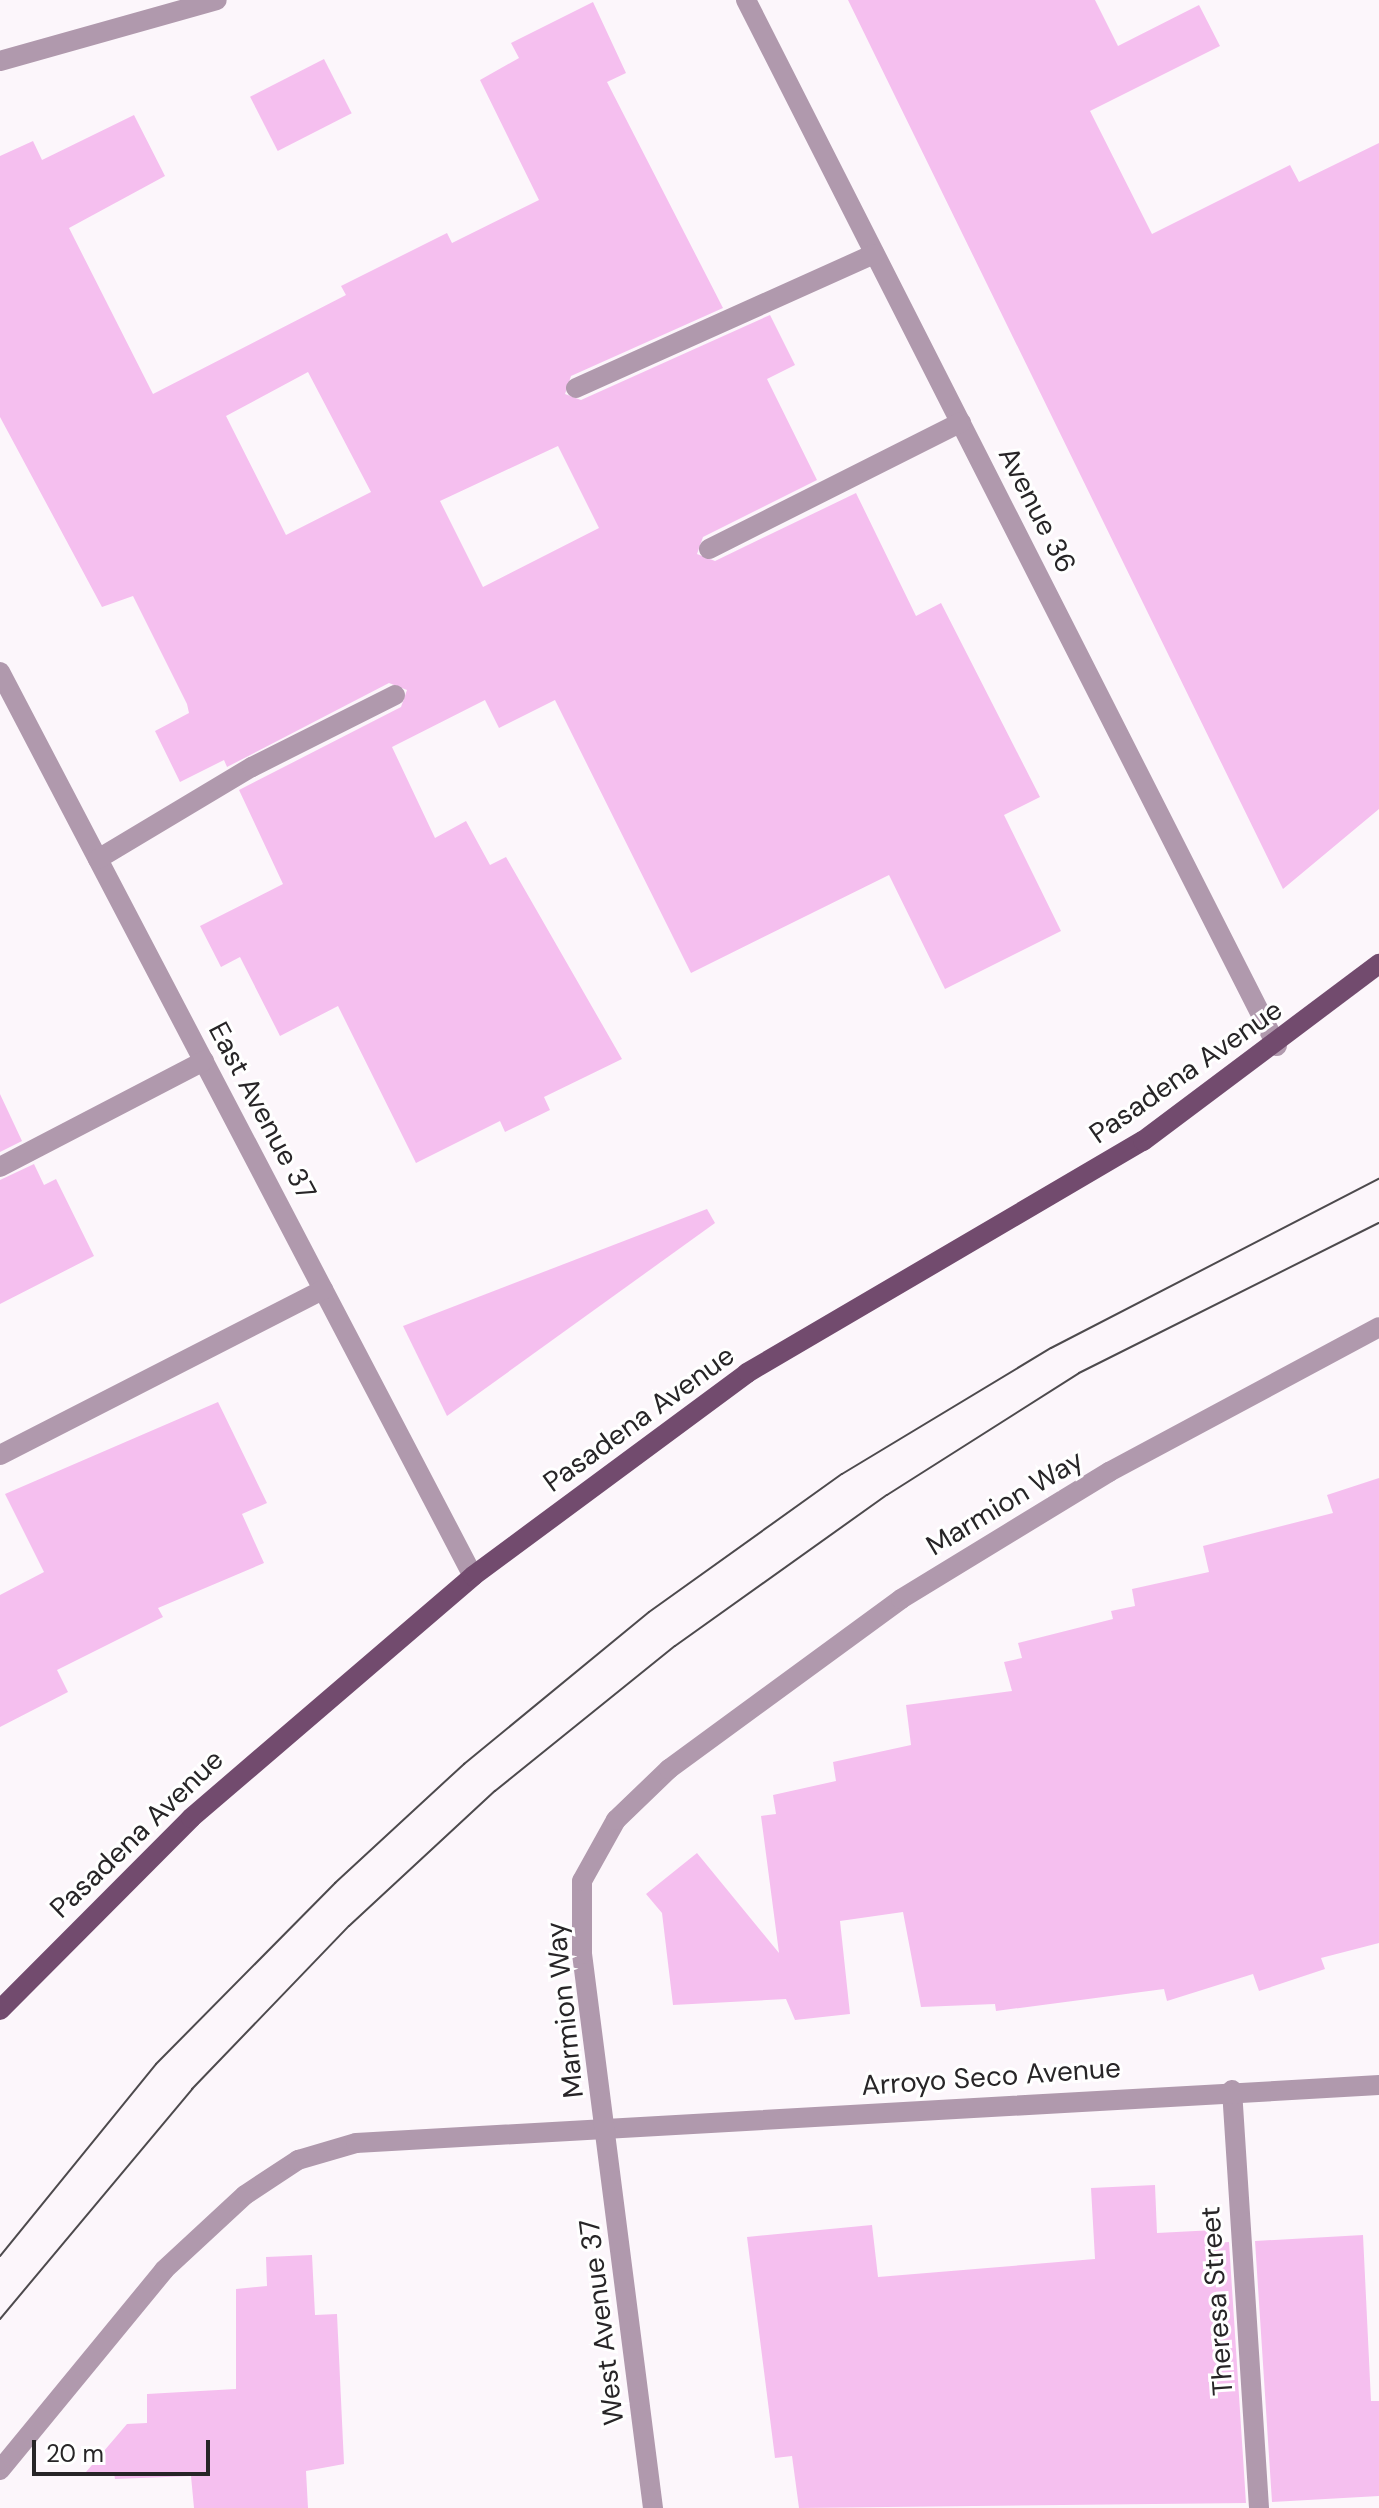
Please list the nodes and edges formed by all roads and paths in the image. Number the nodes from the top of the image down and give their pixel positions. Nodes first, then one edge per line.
1 (217, 0) edge
2 (746, 0) edge
3 (0, 61) edge
4 (874, 254) junction
5 (576, 388) dead end
6 (961, 422) junction
7 (709, 549) dead end
8 (0, 672) edge
9 (395, 695) dead end
10 (98, 859) junction
11 (1379, 964) edge
12 (1277, 1046) junction
13 (204, 1061) junction
14 (0, 1167) edge
15 (323, 1290) junction
16 (1379, 1327) edge
17 (0, 1455) edge
18 (473, 1576) junction
19 (0, 2010) edge
20 (1379, 2085) edge
21 (1232, 2090) junction
22 (607, 2129) junction
23 (0, 2470) edge
24 (653, 2508) edge
25 (1259, 2508) edge

1 - 3 street
2 - 4 street, Avenue 36
4 - 5 street
4 - 6 street, Avenue 36
6 - 7 street
6 - 12 street, Avenue 36
8 - 10 street, East Avenue 37
9 - 10 street
10 - 13 street, East Avenue 37
11 - 12 main road, Pasadena Avenue
12 - 18 main road, Pasadena Avenue
13 - 14 street
13 - 15 street, East Avenue 37
15 - 17 street
15 - 18 street, East Avenue 37
16 - 22 street, Marmion Way
18 - 19 main road, Pasadena Avenue
20 - 21 street, Arroyo Seco Avenue
21 - 22 street, Arroyo Seco Avenue
21 - 25 street, Theresa Street
22 - 23 street, Marmion Way
22 - 24 street, West Avenue 37

